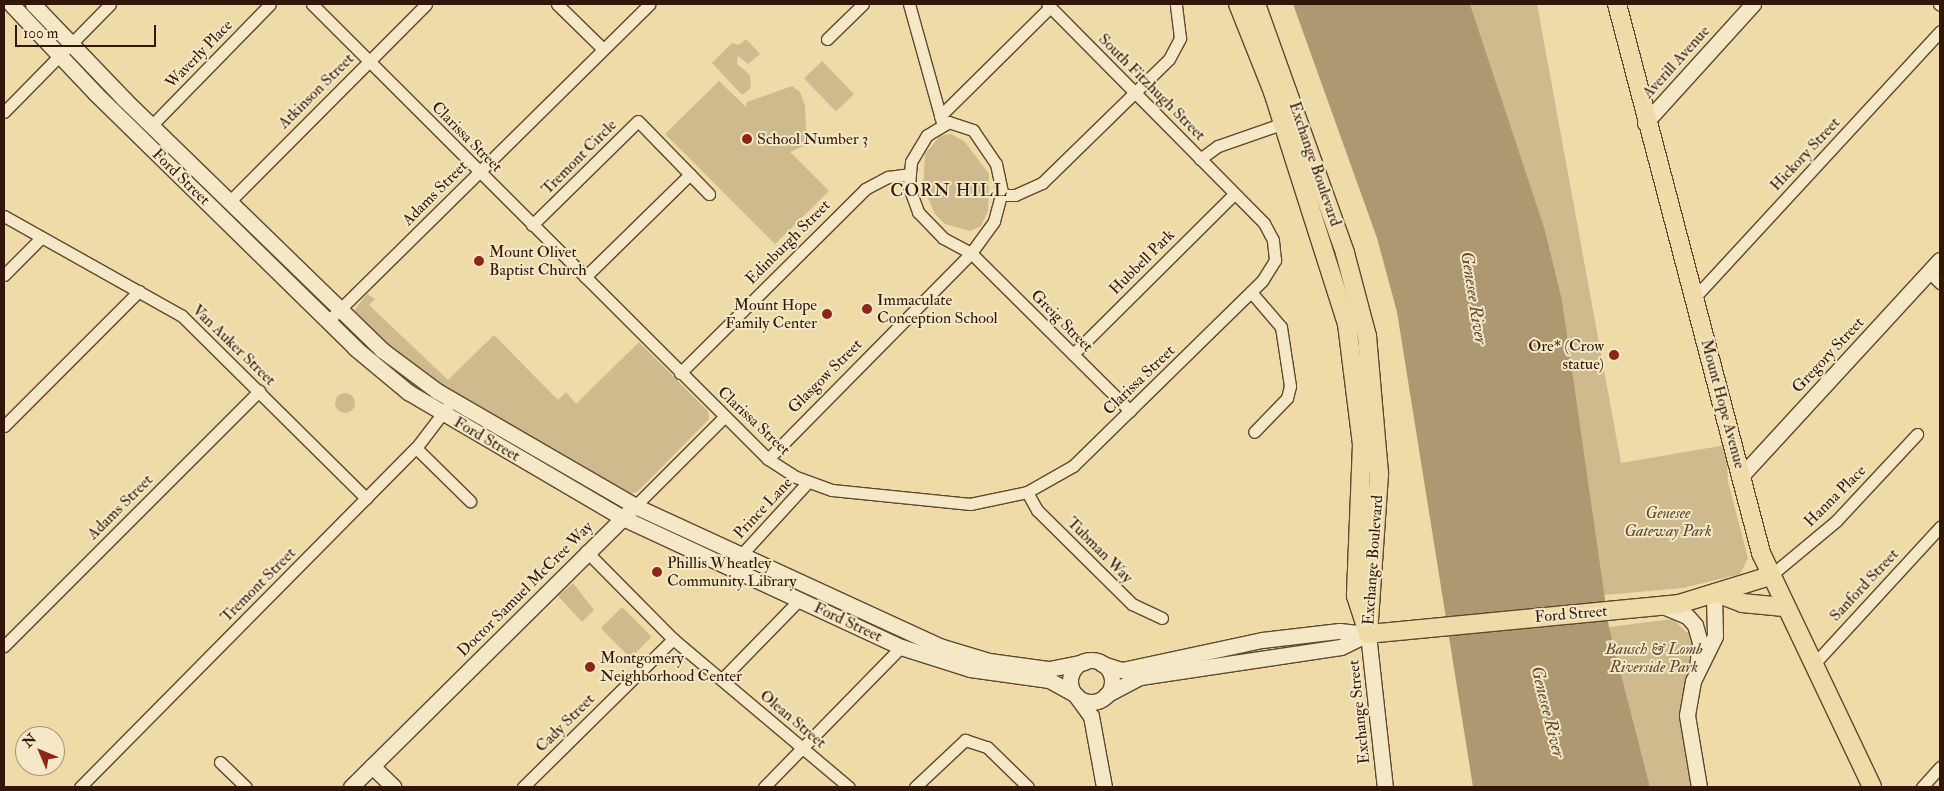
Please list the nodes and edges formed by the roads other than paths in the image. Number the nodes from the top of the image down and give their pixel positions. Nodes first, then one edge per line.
1 (11, 4) edge
2 (32, 4) edge
3 (110, 4) edge
4 (270, 4) edge
5 (312, 4) edge
6 (426, 4) edge
7 (557, 4) edge
8 (649, 4) edge
9 (863, 4) edge
10 (909, 4) edge
11 (1176, 4) edge
12 (1238, 4) edge
13 (1256, 4) edge
14 (1617, 4) edge
15 (1753, 4) edge
16 (1049, 5) edge
17 (1940, 31) edge
18 (827, 39) dead end
19 (70, 44) junction
20 (603, 49) junction
21 (60, 55) junction
22 (369, 61) junction
23 (1134, 92) junction
24 (4, 112) edge
25 (941, 120) junction
26 (1291, 121) junction
27 (1645, 122) junction
28 (151, 126) junction
29 (1200, 160) junction
30 (479, 172) junction
31 (690, 174) junction
32 (909, 174) junction
33 (709, 194) dead end
34 (1234, 194) junction
35 (1002, 195) junction
36 (229, 202) junction
37 (4, 216) edge
38 (532, 225) junction
39 (41, 238) junction
40 (971, 253) junction
41 (1940, 260) edge
42 (4, 275) edge
43 (585, 277) junction
44 (1935, 277) edge
45 (139, 291) junction
46 (1252, 292) junction
47 (1694, 298) junction
48 (340, 310) junction
49 (328, 321) junction
50 (1073, 354) junction
51 (680, 373) junction
52 (258, 391) junction
53 (452, 399) junction
54 (1130, 411) junction
55 (444, 413) junction
56 (724, 417) junction
57 (4, 426) edge
58 (1254, 432) dead end
59 (1917, 434) dead end
60 (416, 448) junction
61 (768, 459) junction
62 (1742, 475) junction
63 (808, 482) junction
64 (1027, 492) junction
65 (366, 498) junction
66 (470, 501) dead end
67 (635, 506) junction
68 (623, 518) junction
69 (1940, 527) edge
70 (586, 551) junction
71 (741, 556) junction
72 (1770, 576) junction
73 (1717, 595) junction
74 (798, 600) junction
75 (1659, 606) junction
76 (1784, 607) junction
77 (1162, 618) dead end
78 (1368, 634) junction
79 (673, 639) junction
80 (4, 646) edge
81 (901, 647) junction
82 (1084, 662) junction
83 (1102, 664) junction
84 (1813, 665) junction
85 (1698, 668) junction
86 (722, 679) junction
87 (1106, 695) junction
88 (1077, 696) junction
89 (803, 748) junction
90 (220, 762) dead end
91 (372, 766) junction
92 (1940, 767) edge
93 (80, 787) edge
94 (246, 787) edge
95 (351, 787) edge
96 (394, 787) edge
97 (523, 787) edge
98 (764, 787) edge
99 (849, 787) edge
100 (915, 787) edge
101 (1028, 787) edge
102 (1104, 787) edge
103 (1109, 787) edge
104 (1385, 787) edge
105 (1699, 787) edge
106 (1872, 787) edge
107 (1922, 787) edge

1 - 21 main road, Ford Street
2 - 19 main road, Ford Street
3 - 19 street
4 - 28 street, Waverly Place
5 - 22 street, Clarissa Street
6 - 22 street, Atkinson Street
7 - 20 street
8 - 20 street, Adams Street
9 - 18 street
10 - 25 street
11 - 23 street
12 - 26 main road, Exchange Boulevard
13 - 26 main road, Exchange Boulevard
14 - 27 main road, Mount Hope Avenue
15 - 27 main road, Averill Avenue
16 - 23 street, South Fitzhugh Street
16 - 25 street
17 - 47 street, Hickory Street
19 - 21 street
19 - 28 main road, Ford Street
20 - 30 street, Adams Street
21 - 24 street
21 - 49 main road, Ford Street
22 - 30 street, Clarissa Street
22 - 36 street, Atkinson Street
23 - 29 street, South Fitzhugh Street
23 - 35 street
25 - 32 street
25 - 35 street
26 - 29 street
26 - 78 main road, Exchange Boulevard
26 - 78 main road, Exchange Boulevard
27 - 47 main road, Mount Hope Avenue
28 - 36 main road, Ford Street
29 - 34 street, South Fitzhugh Street
30 - 38 street, Clarissa Street
30 - 48 street, Adams Street
31 - 33 street, Tremont Circle
31 - 38 street, Tremont Circle
31 - 43 street
32 - 40 street
32 - 51 street, Edinburgh Street
34 - 46 street, Clarissa Street
34 - 50 street, Hubbell Park
35 - 40 street
36 - 48 main road, Ford Street
37 - 39 street, Van Auker Street
38 - 43 street, Clarissa Street
39 - 42 street
39 - 45 street, Van Auker Street
40 - 50 street, Greig Street
40 - 61 street, Glasgow Street
41 - 44 main road, Gregory Street
43 - 51 street, Clarissa Street
44 - 62 main road, Gregory Street
45 - 52 street, Van Auker Street
45 - 57 street
46 - 54 street, Clarissa Street
46 - 58 street
47 - 62 main road, Mount Hope Avenue
48 - 49 street, Adams Street
48 - 53 main road, Ford Street
49 - 55 main road, Ford Street
50 - 54 street, Greig Street
51 - 56 street, Clarissa Street
52 - 65 street, Van Auker Street
52 - 80 street, Adams Street
53 - 55 street, Tremont Street
53 - 67 main road, Ford Street
54 - 64 street, Clarissa Street
55 - 60 street, Tremont Street
55 - 68 main road, Ford Street
56 - 61 street, Clarissa Street
56 - 67 street, Doctor Samuel McCree Way
59 - 72 street, Hanna Place
60 - 65 street, Tremont Street
60 - 66 street
61 - 63 street, Clarissa Street
62 - 72 main road, Mount Hope Avenue
63 - 64 street, Clarissa Street
63 - 71 street, Prince Lane
64 - 77 street, Tubman Way
65 - 93 street, Tremont Street
67 - 68 main road, Doctor Samuel McCree Way
67 - 71 main road, Ford Street
68 - 70 main road, Doctor Samuel McCree Way
68 - 74 main road, Ford Street
69 - 84 street, Sanford Street
70 - 79 street, Olean Street
70 - 91 main road, Doctor Samuel McCree Way
71 - 82 main road, Ford Street
72 - 73 main road, Ford Street
72 - 76 main road, Mount Hope Avenue
73 - 75 main road, Ford Street
73 - 76 main road
73 - 85 main road
74 - 81 main road, Ford Street
74 - 86 street
75 - 78 main road, Ford Street
75 - 85 main road
76 - 84 main road, Mount Hope Avenue
78 - 83 main road, Ford Street
78 - 87 main road, Ford Street
78 - 104 main road, Exchange Street
79 - 86 street, Olean Street
79 - 97 street, Cady Street
81 - 88 main road, Ford Street
81 - 89 street
82 - 83 main road
82 - 88 main road
83 - 87 main road
84 - 106 main road, Mount Hope Avenue
85 - 105 main road
86 - 89 street, Olean Street
87 - 88 main road
87 - 103 main road
88 - 102 main road
89 - 98 street
89 - 99 street, Olean Street
90 - 94 street
91 - 95 main road, Doctor Samuel McCree Way
91 - 96 main road
92 - 107 street
100 - 101 street

